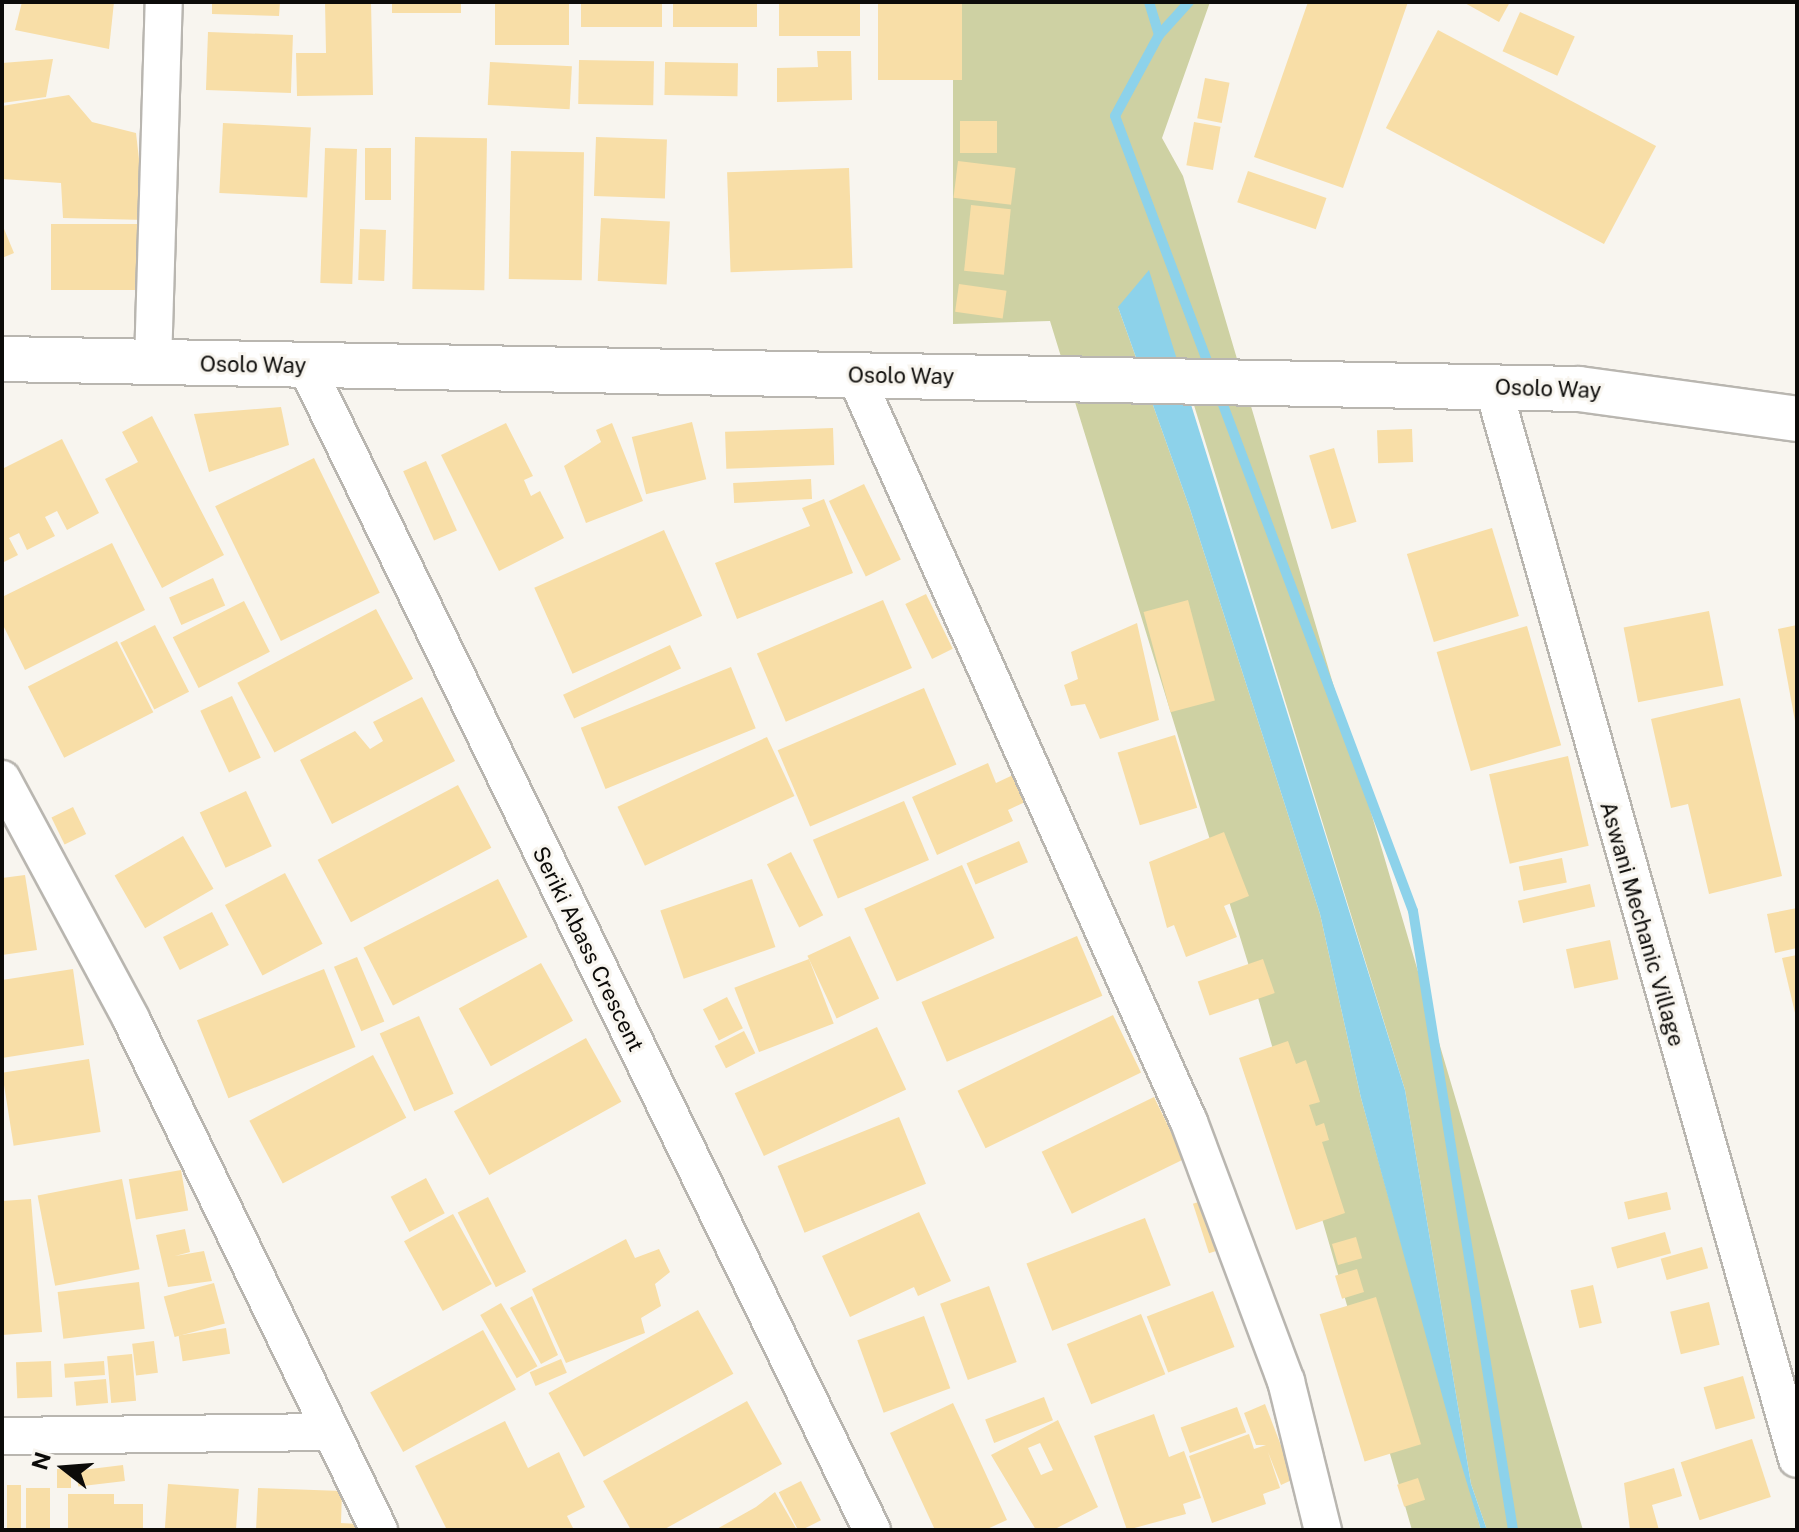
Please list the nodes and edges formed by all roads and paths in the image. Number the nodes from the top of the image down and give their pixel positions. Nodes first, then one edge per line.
1 (164, 2) edge
2 (2, 359) edge
3 (153, 364) junction
4 (306, 366) junction
5 (855, 375) junction
6 (1493, 387) junction
7 (1797, 419) edge
8 (2, 779) edge
9 (329, 1432) junction
10 (2, 1436) edge
11 (1797, 1459) edge
12 (379, 1530) edge
13 (872, 1530) edge
14 (1323, 1530) edge

1 - 3 street
2 - 3 main road, Osolo Way
3 - 4 main road, Osolo Way
4 - 5 main road, Osolo Way
4 - 13 street, Seriki Abass Crescent
5 - 6 main road, Osolo Way
5 - 14 street
6 - 7 main road, Osolo Way
6 - 11 street, Aswani Mechanic Village
8 - 9 street
9 - 10 street
9 - 12 street

